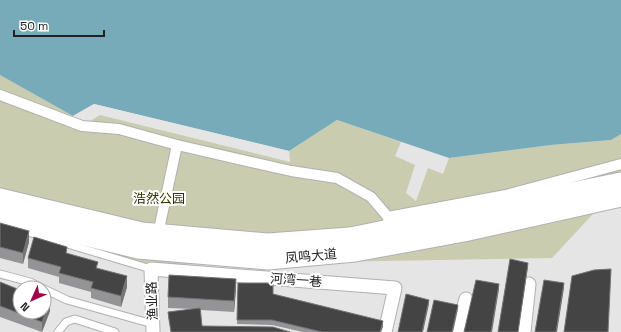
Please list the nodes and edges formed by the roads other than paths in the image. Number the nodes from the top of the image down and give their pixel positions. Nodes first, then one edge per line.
1 (0, 94) edge
2 (177, 145) junction
3 (621, 164) edge
4 (614, 191) edge
5 (0, 198) edge
6 (0, 215) edge
7 (496, 216) junction
8 (388, 223) junction
9 (15, 228) edge
10 (158, 234) junction
11 (151, 269) junction
12 (0, 274) edge
13 (22, 280) edge
14 (529, 284) dead end
15 (52, 292) edge
16 (466, 299) dead end
17 (153, 328) edge
18 (92, 329) edge
19 (58, 332) edge
20 (115, 332) edge
21 (385, 332) edge
22 (457, 332) edge
23 (524, 332) edge

1 - 2 street
2 - 8 street
2 - 10 street
3 - 8 street
4 - 7 main road, 凤鸣大道
5 - 10 main road, 凤鸣大道
6 - 7 main road, 凤鸣大道
7 - 8 main road, 凤鸣大道
8 - 10 main road, 凤鸣大道
9 - 11 lane
11 - 17 street, 渔业路
11 - 21 street, 河湾一巷
12 - 13 lane
14 - 23 street
15 - 17 lane
16 - 22 street
18 - 19 lane
18 - 20 lane

